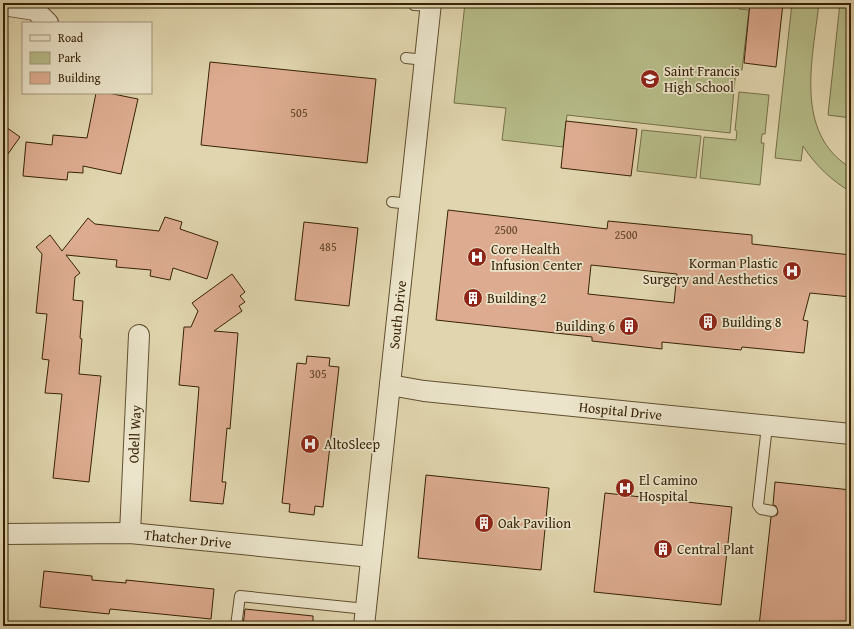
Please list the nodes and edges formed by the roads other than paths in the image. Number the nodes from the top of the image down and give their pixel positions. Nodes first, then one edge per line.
1 (3, 5) edge
2 (425, 5) edge
3 (47, 22) edge
4 (139, 335) dead end
5 (390, 385) junction
6 (767, 426) junction
7 (851, 434) edge
8 (772, 511) dead end
9 (130, 533) junction
10 (3, 534) edge
11 (371, 557) junction
12 (365, 618) edge
13 (236, 626) edge

1 - 3 street
2 - 5 street, South Drive
4 - 9 street, Odell Way
5 - 6 street, Hospital Drive
5 - 11 street, South Drive
6 - 7 street, Hospital Drive
6 - 8 lane
9 - 10 street, Thatcher Drive
9 - 11 street, Thatcher Drive
11 - 12 street, South Drive
12 - 13 lane

